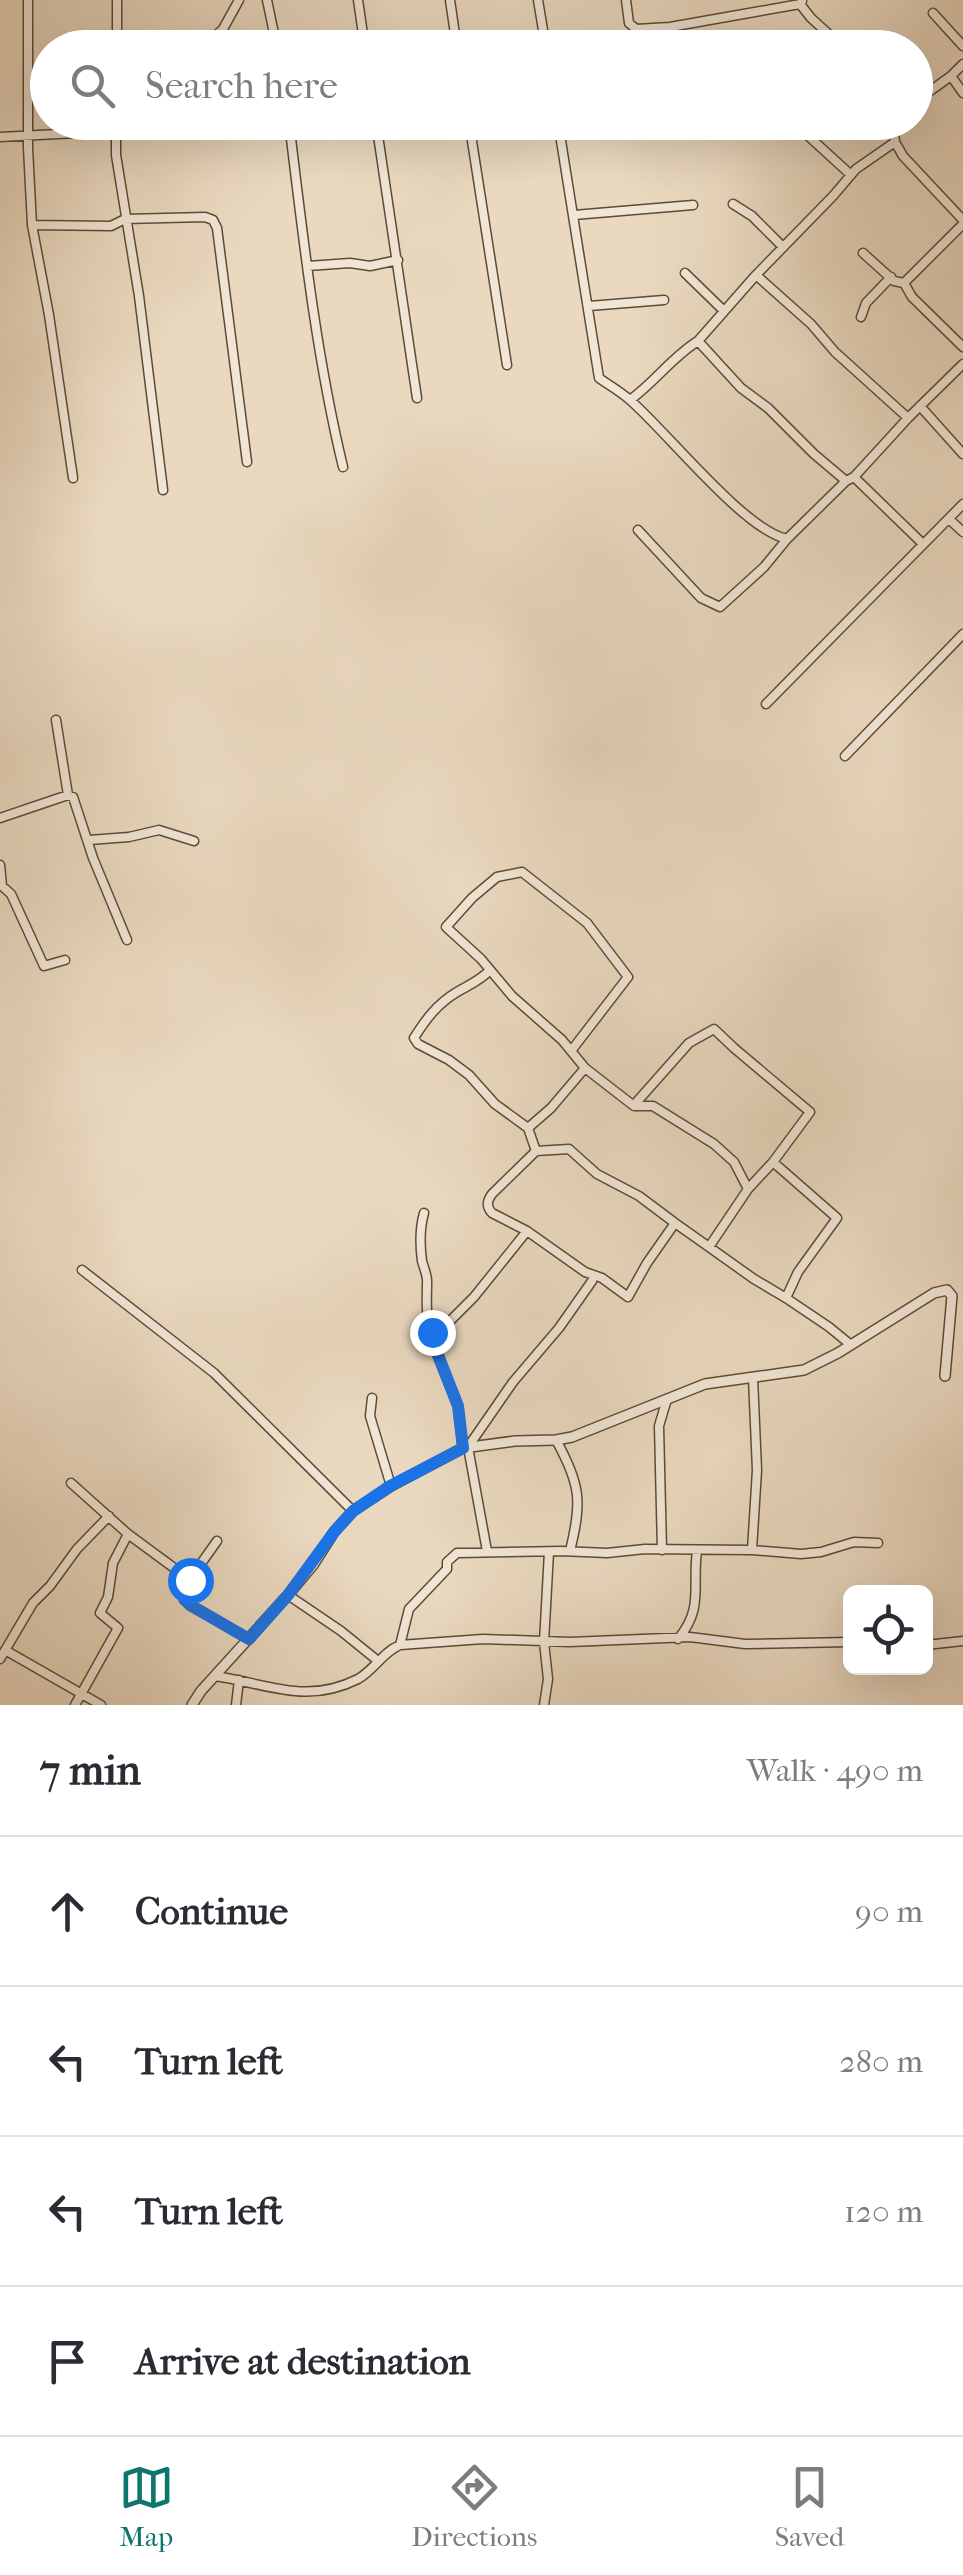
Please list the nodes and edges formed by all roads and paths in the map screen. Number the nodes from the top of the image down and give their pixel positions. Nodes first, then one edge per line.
1 (28, 0) edge
2 (117, 0) edge
3 (239, 0) edge
4 (267, 0) edge
5 (358, 0) edge
6 (450, 0) edge
7 (538, 0) edge
8 (626, 0) edge
9 (801, 2) edge
10 (933, 13) dead end
11 (117, 30) edge
12 (222, 30) edge
13 (273, 30) edge
14 (363, 30) edge
15 (454, 30) edge
16 (543, 30) edge
17 (824, 30) edge
18 (963, 46) edge
19 (963, 64) edge
20 (951, 76) junction
21 (933, 89) edge
22 (963, 93) edge
23 (28, 136) junction
24 (0, 137) edge
25 (118, 140) edge
26 (291, 140) edge
27 (379, 140) edge
28 (472, 140) edge
29 (561, 140) edge
30 (813, 140) edge
31 (895, 142) joint
32 (851, 175) junction
33 (963, 200) edge
34 (733, 204) dead end
35 (692, 205) dead end
36 (952, 208) junction
37 (574, 215) junction
38 (125, 219) junction
39 (963, 222) edge
40 (32, 225) junction
41 (783, 246) junction
42 (863, 253) dead end
43 (398, 260) junction
44 (308, 266) junction
45 (684, 273) dead end
46 (756, 274) junction
47 (891, 277) junction
48 (904, 283) junction
49 (664, 300) dead end
50 (588, 306) junction
51 (724, 311) junction
52 (861, 317) dead end
53 (698, 341) junction
54 (963, 347) edge
55 (963, 364) edge
56 (507, 365) dead end
57 (417, 398) dead end
58 (630, 400) junction
59 (920, 406) junction
60 (908, 418) junction
61 (963, 454) edge
62 (246, 462) dead end
63 (342, 467) dead end
64 (74, 478) dead end
65 (849, 479) junction
66 (163, 490) dead end
67 (963, 504) edge
68 (949, 518) junction
69 (638, 530) dead end
70 (963, 532) edge
71 (787, 539) junction
72 (923, 544) junction
73 (963, 634) edge
74 (766, 704) dead end
75 (56, 720) dead end
76 (845, 756) dead end
77 (68, 794) junction
78 (0, 818) edge
79 (89, 840) junction
80 (194, 841) dead end
81 (0, 865) edge
82 (1, 887) edge
83 (127, 940) dead end
84 (65, 960) dead end
85 (490, 970) junction
86 (571, 1051) junction
87 (586, 1068) junction
88 (634, 1106) junction
89 (528, 1128) junction
90 (536, 1151) junction
91 (773, 1162) junction
92 (748, 1190) junction
93 (424, 1212) dead end
94 (675, 1224) junction
95 (528, 1231) junction
96 (709, 1247) junction
97 (82, 1270) dead end
98 (592, 1282) dead end
99 (786, 1298) junction
100 (438, 1338) junction
101 (851, 1345) junction
102 (945, 1376) dead end
103 (753, 1378) junction
104 (372, 1398) dead end
105 (667, 1400) junction
106 (556, 1440) junction
107 (466, 1447) junction
108 (71, 1483) dead end
109 (390, 1486) junction
110 (353, 1511) junction
111 (109, 1516) junction
112 (128, 1534) junction
113 (217, 1541) dead end
114 (878, 1543) dead end
115 (662, 1550) junction
116 (752, 1550) junction
117 (486, 1551) junction
118 (570, 1551) junction
119 (698, 1551) junction
120 (549, 1552) junction
121 (190, 1580) junction
122 (288, 1595) junction
123 (678, 1638) junction
124 (249, 1639) junction
125 (963, 1641) edge
126 (544, 1642) junction
127 (843, 1642) edge
128 (933, 1644) edge
129 (400, 1645) junction
130 (2, 1654) edge
131 (378, 1661) junction
132 (215, 1676) junction
133 (240, 1680) junction
134 (82, 1694) junction
135 (320, 1695) junction
136 (328, 1704) edge
137 (74, 1705) edge
138 (100, 1705) edge
139 (192, 1705) edge
140 (236, 1705) edge
141 (544, 1705) edge

1 - 23 street
2 - 11 street
3 - 12 street
4 - 13 street
5 - 14 street
6 - 15 street
7 - 16 street
8 - 9 street
9 - 17 street
10 - 18 street
19 - 20 street
20 - 21 street
20 - 22 street
23 - 24 street
23 - 40 street
25 - 38 street
26 - 44 street
27 - 43 street
28 - 56 street
29 - 37 street
30 - 32 street
31 - 32 street
31 - 36 street
32 - 41 street
33 - 36 street
34 - 41 street
35 - 37 street
36 - 39 street
37 - 50 street
38 - 40 street
38 - 62 street
38 - 66 street
39 - 48 street
40 - 64 street
41 - 46 street
42 - 47 street
43 - 44 street
43 - 57 street
44 - 63 street
45 - 51 street
46 - 51 street
46 - 60 street
47 - 48 street
47 - 52 street
48 - 54 street
49 - 50 street
50 - 58 street
51 - 53 street
53 - 58 street
53 - 65 street
55 - 59 street
58 - 71 street
59 - 60 street
59 - 61 street
60 - 65 street
65 - 71 street
65 - 72 street
67 - 68 street
68 - 70 street
68 - 72 street
69 - 71 street
72 - 74 street
73 - 76 street
75 - 77 street
77 - 78 street
77 - 79 street
79 - 80 street
79 - 83 street
81 - 82 street
82 - 84 street
85 - 86 street
85 - 86 street
85 - 89 street
86 - 87 street
87 - 88 street
87 - 89 street
88 - 91 street
88 - 92 street
89 - 90 street
90 - 94 street
90 - 95 street
91 - 92 street
91 - 99 street
92 - 96 street
93 - 100 street
94 - 95 street
94 - 96 street
95 - 100 street
96 - 99 street
97 - 110 street
98 - 107 street
99 - 101 street
100 - 107 street
101 - 102 street
101 - 103 street
103 - 105 street
103 - 116 street
104 - 109 street
105 - 106 street
105 - 115 street
106 - 107 street
106 - 118 street
107 - 109 street
107 - 117 street
108 - 111 street
109 - 110 street
110 - 122 street
111 - 112 street
111 - 130 street
112 - 121 street
112 - 134 street
113 - 121 street
114 - 116 street
115 - 118 street
115 - 119 street
116 - 119 street
117 - 120 street
117 - 129 street
118 - 120 street
119 - 123 street
120 - 126 street
121 - 124 street
122 - 124 street
122 - 131 street
123 - 126 street
123 - 127 street
124 - 132 street
125 - 128 street
126 - 129 street
126 - 141 street
129 - 131 street
130 - 134 street
131 - 135 street
132 - 133 street
132 - 139 street
133 - 135 street
133 - 140 street
134 - 137 street
134 - 138 street
135 - 136 street

